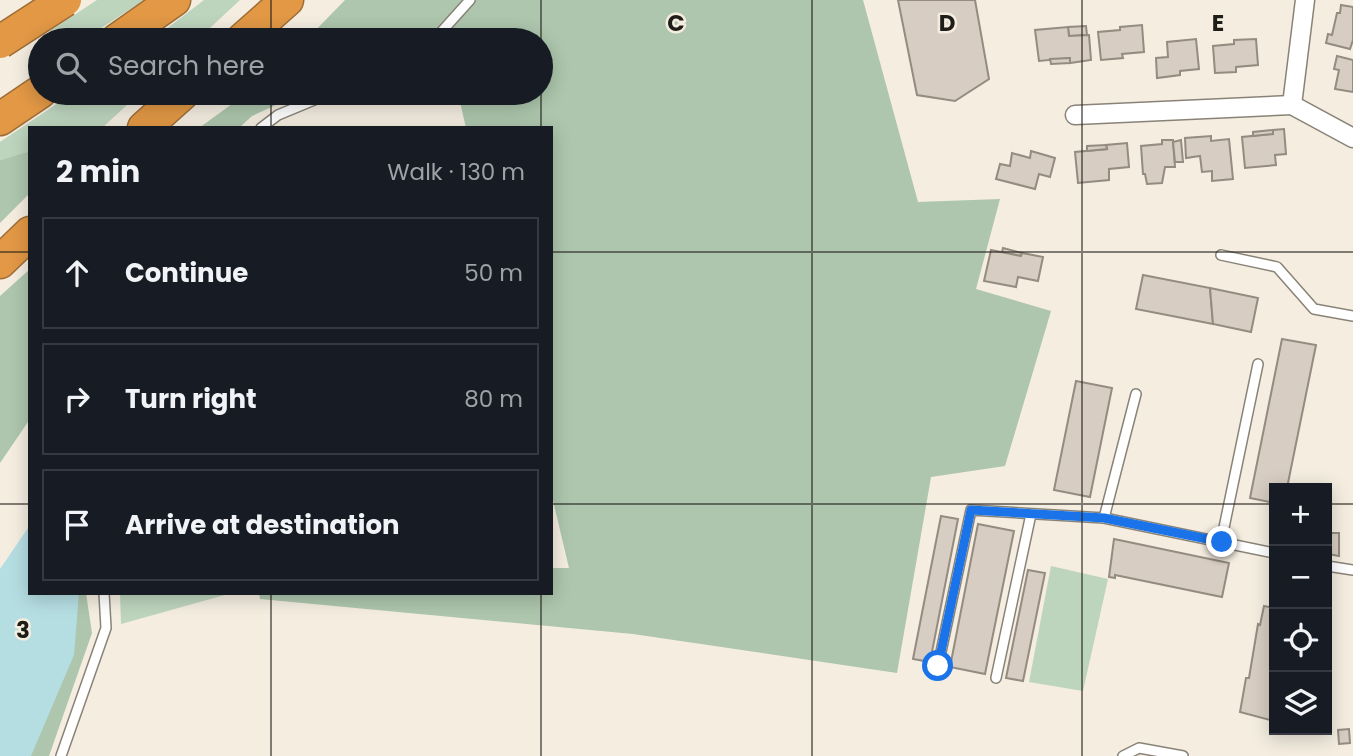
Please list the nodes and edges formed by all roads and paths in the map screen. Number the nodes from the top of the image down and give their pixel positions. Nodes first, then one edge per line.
1 (37, 0) edge
2 (65, 0) edge
3 (174, 0) edge
4 (287, 0) edge
5 (470, 0) edge
6 (1305, 0) edge
7 (134, 28) edge
8 (256, 28) edge
9 (444, 28) edge
10 (0, 42) edge
11 (0, 62) edge
12 (28, 101) edge
13 (170, 105) edge
14 (302, 105) edge
15 (1292, 105) junction
16 (1075, 115) dead end
17 (3, 118) edge
18 (146, 126) edge
19 (264, 126) edge
20 (1353, 138) edge
21 (28, 235) edge
22 (1221, 255) dead end
23 (0, 262) edge
24 (1353, 316) edge
25 (1258, 364) dead end
26 (1136, 394) dead end
27 (1031, 514) junction
28 (1104, 518) junction
29 (1222, 542) junction
30 (1269, 552) edge
31 (1332, 567) edge
32 (1353, 570) edge
33 (104, 595) edge
34 (938, 666) dead end
35 (996, 678) dead end
36 (61, 756) edge
37 (1123, 756) edge
38 (1183, 756) edge

1 - 11 highway
2 - 10 highway, bridge
3 - 7 highway
4 - 8 highway
5 - 9 lane
6 - 15 street
12 - 17 highway
13 - 18 highway
14 - 19 lane
15 - 16 street
15 - 20 street
21 - 23 highway
22 - 24 lane
25 - 29 lane
26 - 28 lane
27 - 28 lane
27 - 34 lane
27 - 35 lane
28 - 29 lane
29 - 30 lane
31 - 32 lane
33 - 36 lane
37 - 38 lane

